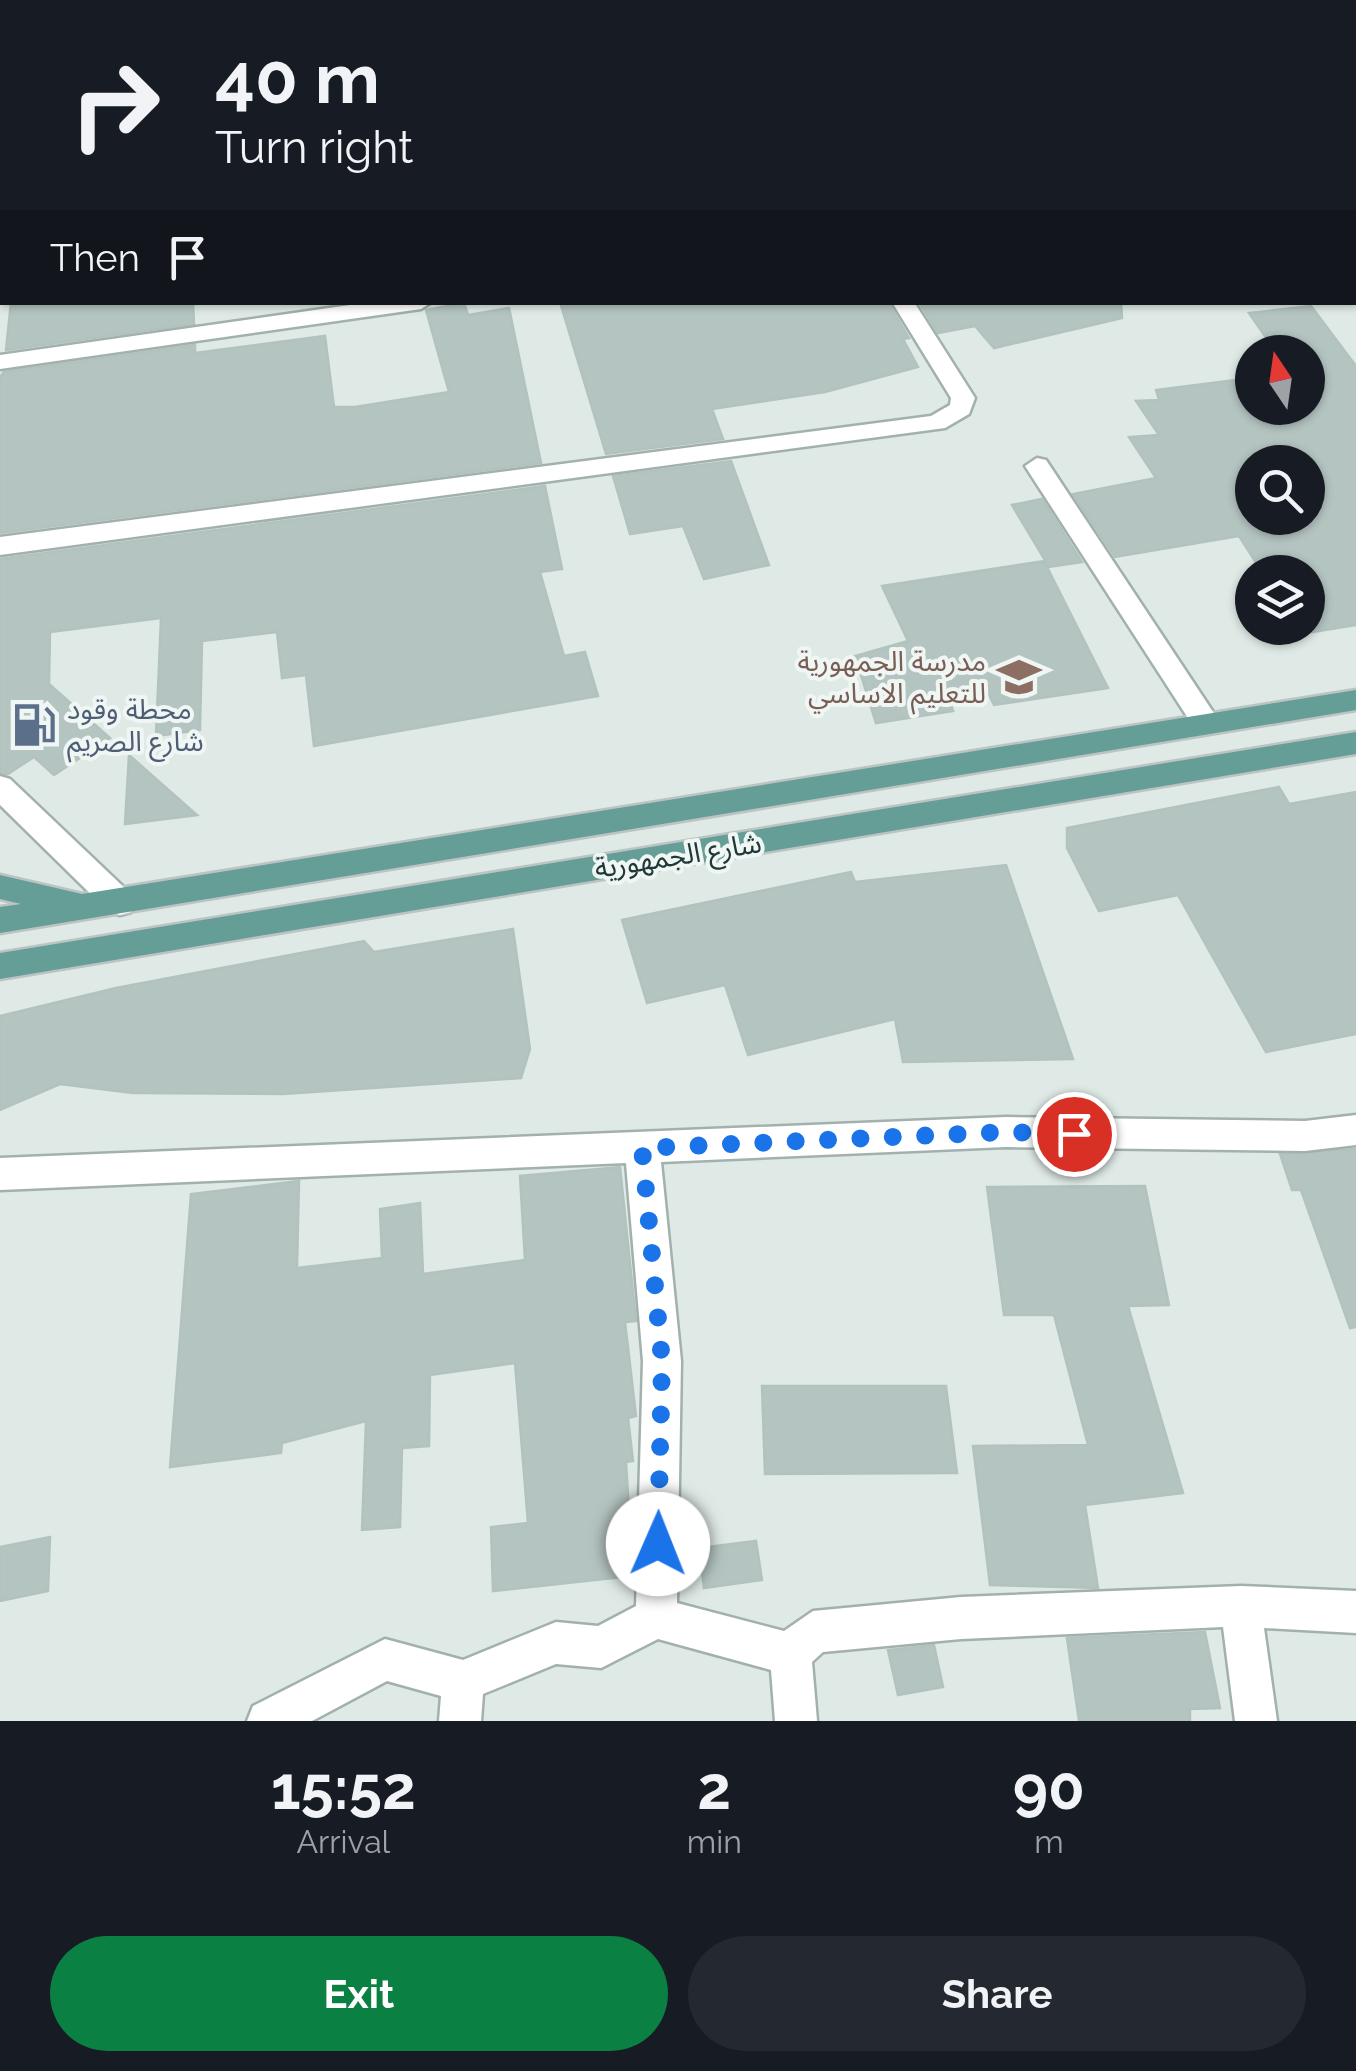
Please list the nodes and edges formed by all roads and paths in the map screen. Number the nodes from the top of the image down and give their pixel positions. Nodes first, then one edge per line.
1 (400, 305) edge
2 (905, 305) edge
3 (0, 362) edge
4 (1036, 466) dead end
5 (0, 546) edge
6 (1356, 700) edge
7 (1207, 725) junction
8 (1356, 743) edge
9 (0, 787) edge
10 (0, 887) edge
11 (109, 905) junction
12 (0, 920) edge
13 (0, 966) edge
14 (1356, 1130) edge
15 (642, 1148) junction
16 (0, 1174) edge
17 (1241, 1606) junction
18 (1356, 1612) edge
19 (656, 1618) junction
20 (790, 1654) junction
21 (462, 1701) edge
22 (268, 1721) edge
23 (796, 1721) edge
24 (1256, 1721) edge

1 - 3 street
2 - 5 street
4 - 7 street
6 - 7 main road, شارع الجمهورية
7 - 11 main road, شارع الجمهورية
8 - 13 main road, شارع الجمهورية
9 - 11 street
10 - 11 main road
11 - 12 main road, شارع الجمهورية
14 - 15 street
15 - 16 street
15 - 19 street
17 - 18 street
17 - 20 street
17 - 24 street
19 - 20 street
19 - 21 street
20 - 23 street
21 - 22 street

